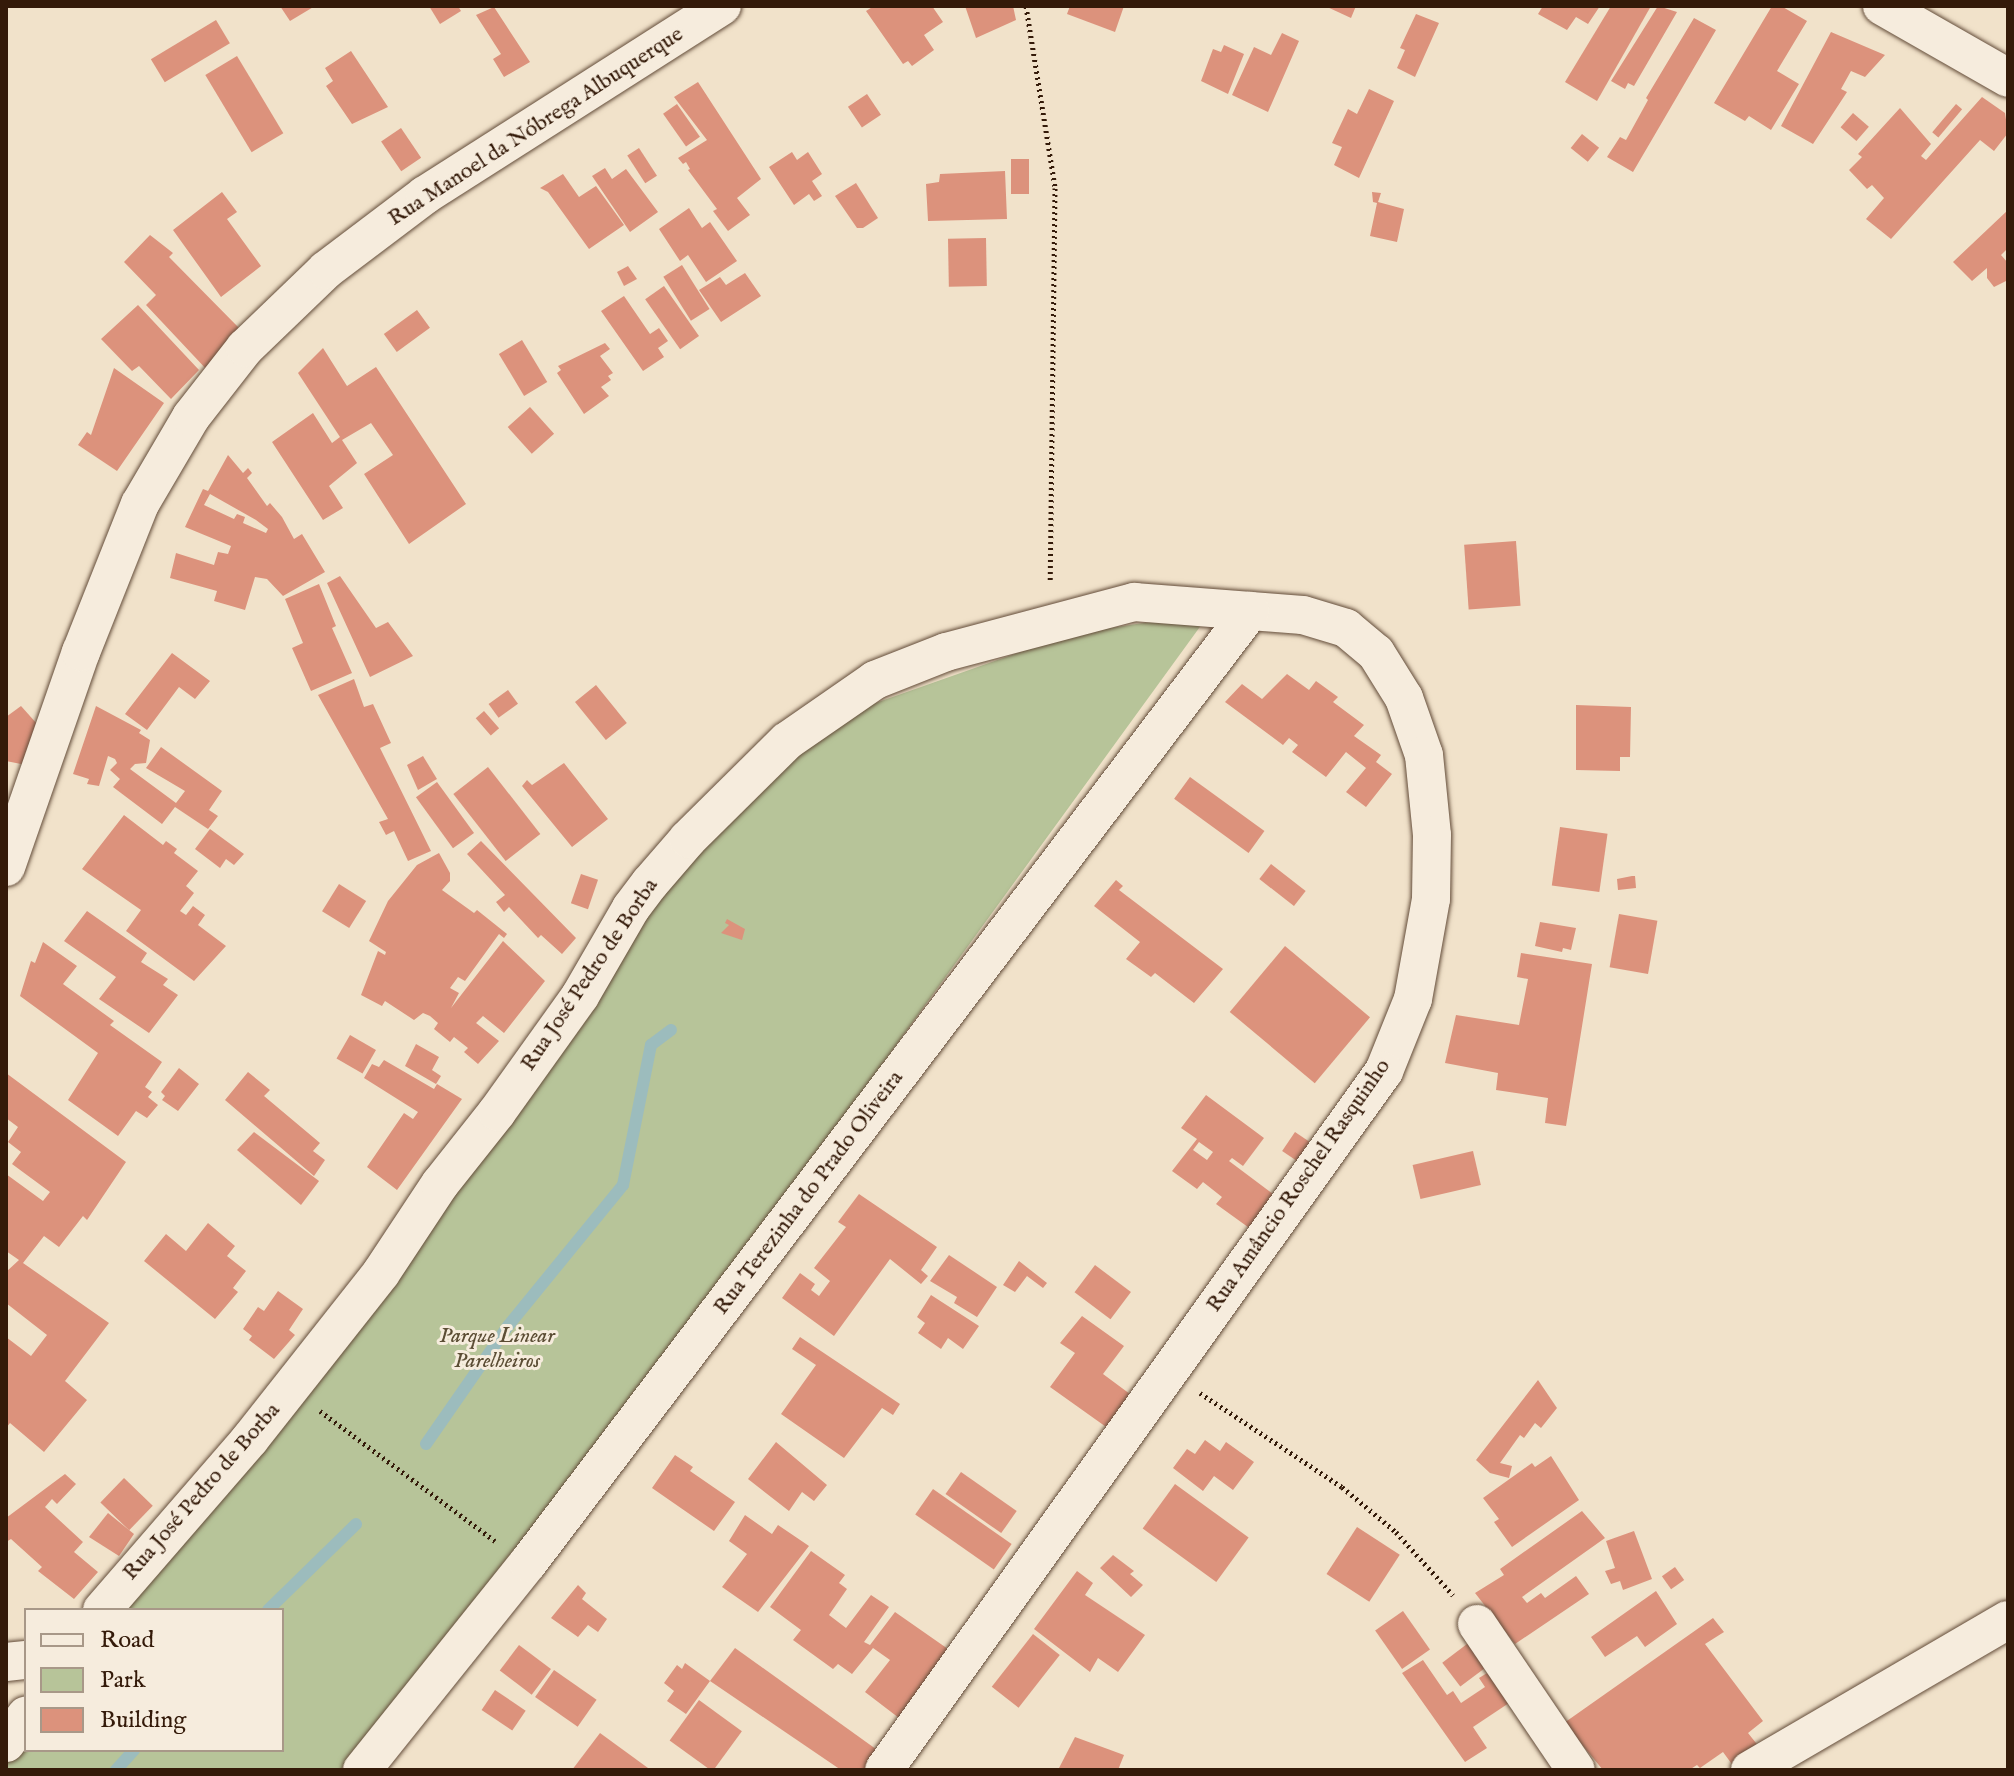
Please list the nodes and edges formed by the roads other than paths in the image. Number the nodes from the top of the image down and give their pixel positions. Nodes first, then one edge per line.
1 (722, 6) edge
2 (1882, 6) edge
3 (2008, 78) edge
4 (1250, 611) junction
5 (6, 867) edge
6 (104, 1608) edge
7 (2008, 1620) edge
8 (1477, 1624) road end
9 (24, 1718) edge
10 (6, 1743) edge
11 (362, 1770) edge
12 (884, 1770) edge
13 (1576, 1770) edge
14 (1750, 1770) edge

1 - 5 street, Rua Manoel da Nóbrega Albuquerque
2 - 3 street
4 - 6 street, Rua José Pedro de Borba
4 - 11 street, Rua Terezinha do Prado Oliveira
4 - 12 street, Rua Amâncio Roschel Rasquinho
7 - 14 street
8 - 13 street
9 - 10 street

